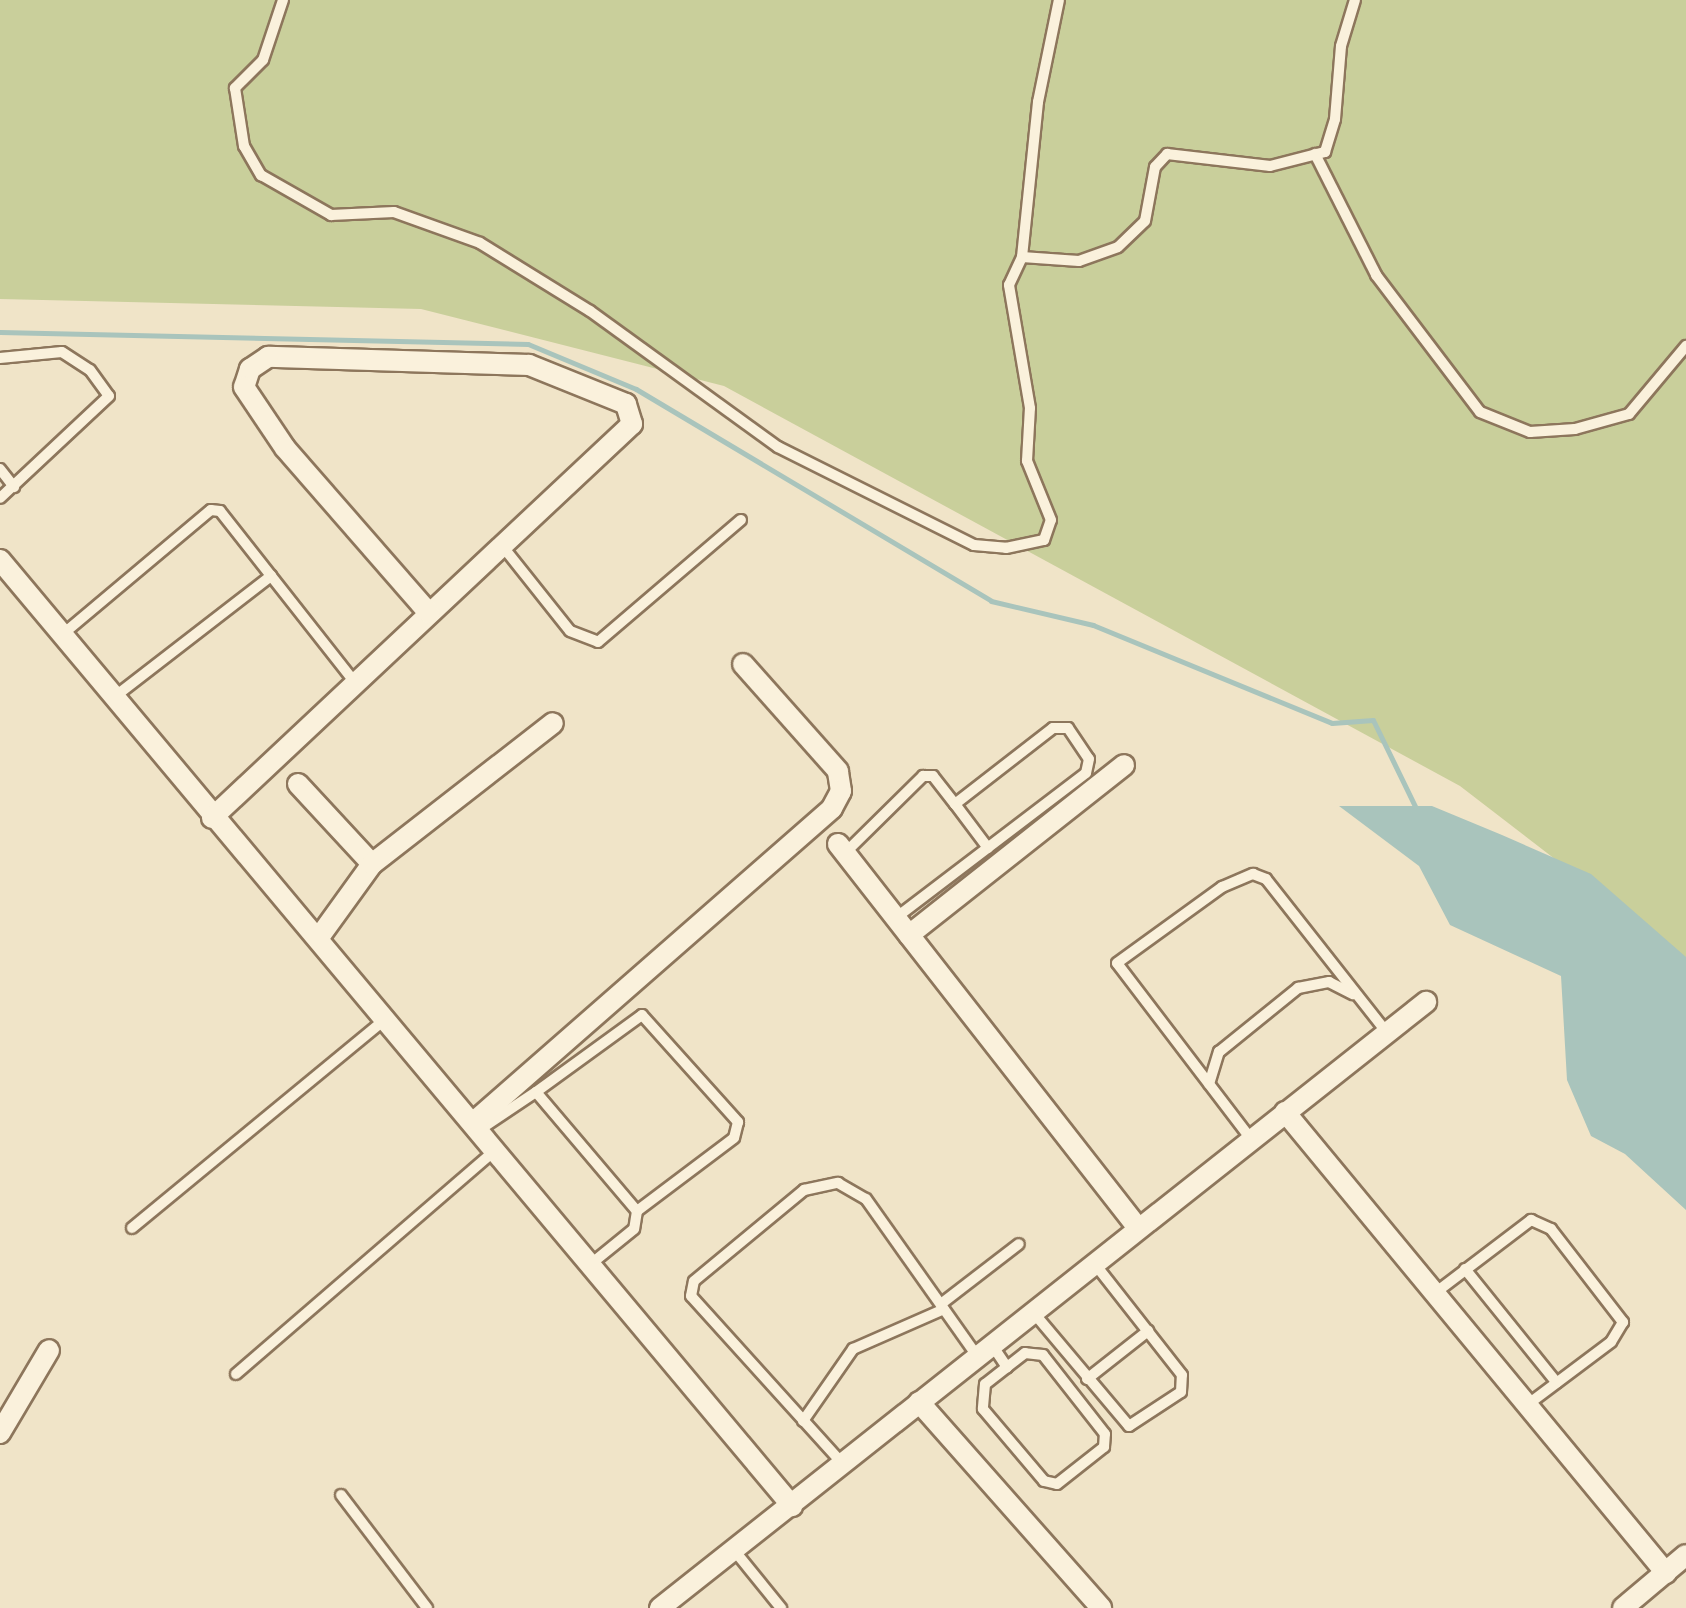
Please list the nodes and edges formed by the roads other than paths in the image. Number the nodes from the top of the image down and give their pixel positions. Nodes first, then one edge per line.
1 (283, 0) edge
2 (1059, 0) edge
3 (1356, 0) edge
4 (1315, 154) junction
5 (1022, 257) junction
6 (1686, 346) edge
7 (0, 358) edge
8 (0, 469) edge
9 (14, 487) junction
10 (0, 498) edge
11 (741, 520) dead end
12 (499, 542) junction
13 (0, 560) edge
14 (271, 576) junction
15 (429, 614) junction
16 (60, 637) junction
17 (743, 664) dead end
18 (354, 681) junction
19 (112, 699) junction
20 (554, 723) dead end
21 (1124, 766) dead end
22 (298, 784) dead end
23 (955, 804) junction
24 (212, 818) junction
25 (988, 848) junction
26 (841, 849) joint
27 (372, 864) junction
28 (902, 927) junction
29 (320, 936) junction
30 (1358, 996) junction
31 (1426, 1002) dead end
32 (388, 1017) junction
33 (1387, 1033) junction
34 (1209, 1084) junction
35 (536, 1092) junction
36 (1286, 1112) junction
37 (478, 1124) junction
38 (1251, 1139) junction
39 (498, 1148) junction
40 (637, 1211) junction
41 (132, 1228) dead end
42 (1138, 1228) junction
43 (1019, 1244) dead end
44 (592, 1264) junction
45 (1094, 1264) junction
46 (1464, 1269) junction
47 (1435, 1292) junction
48 (942, 1307) junction
49 (1033, 1312) junction
50 (1148, 1331) junction
51 (49, 1350) dead end
52 (984, 1350) junction
53 (1007, 1367) junction
54 (236, 1374) dead end
55 (1087, 1378) junction
56 (1557, 1383) junction
57 (919, 1402) junction
58 (1527, 1405) junction
59 (802, 1422) junction
60 (0, 1433) edge
61 (842, 1464) junction
62 (341, 1494) dead end
63 (792, 1506) junction
64 (734, 1550) junction
65 (1686, 1554) edge
66 (1666, 1573) junction
67 (428, 1608) edge
68 (660, 1608) edge
69 (782, 1608) edge
70 (1101, 1608) edge
71 (1623, 1608) edge

1 - 5 lane
2 - 5 lane
3 - 4 lane
4 - 5 lane
4 - 6 lane
7 - 9 lane
8 - 9 lane
9 - 10 lane
11 - 12 lane
12 - 15 street
12 - 15 street
13 - 16 street
14 - 16 lane
14 - 18 lane
14 - 19 lane
15 - 18 street
16 - 19 street
17 - 37 street
18 - 24 street
19 - 24 street
20 - 27 street
21 - 28 street
22 - 27 street
23 - 25 lane
23 - 25 lane
23 - 26 lane
24 - 29 street
25 - 28 lane
26 - 28 street
27 - 29 street
28 - 42 street
29 - 32 street
30 - 33 lane
30 - 34 lane
30 - 34 lane
31 - 33 street
32 - 37 street
32 - 41 lane
33 - 36 street
34 - 38 lane
35 - 37 lane
35 - 40 lane
35 - 40 lane
36 - 38 street
36 - 47 street
37 - 39 street
38 - 42 street
39 - 44 street
39 - 54 lane
40 - 44 lane
42 - 45 street
43 - 48 lane
44 - 63 street
45 - 49 street
45 - 50 lane
46 - 47 lane
46 - 56 lane
46 - 56 lane
47 - 58 street
48 - 52 lane
48 - 59 lane
48 - 59 lane
49 - 52 street
49 - 55 lane
50 - 55 lane
50 - 55 lane
51 - 60 street
52 - 53 lane
52 - 57 street
53 - 53 lane
56 - 58 lane
57 - 61 street
57 - 70 street
58 - 66 street
59 - 61 lane
61 - 63 street
62 - 67 lane
63 - 64 street
64 - 68 street
64 - 69 lane
65 - 66 street
66 - 71 street

